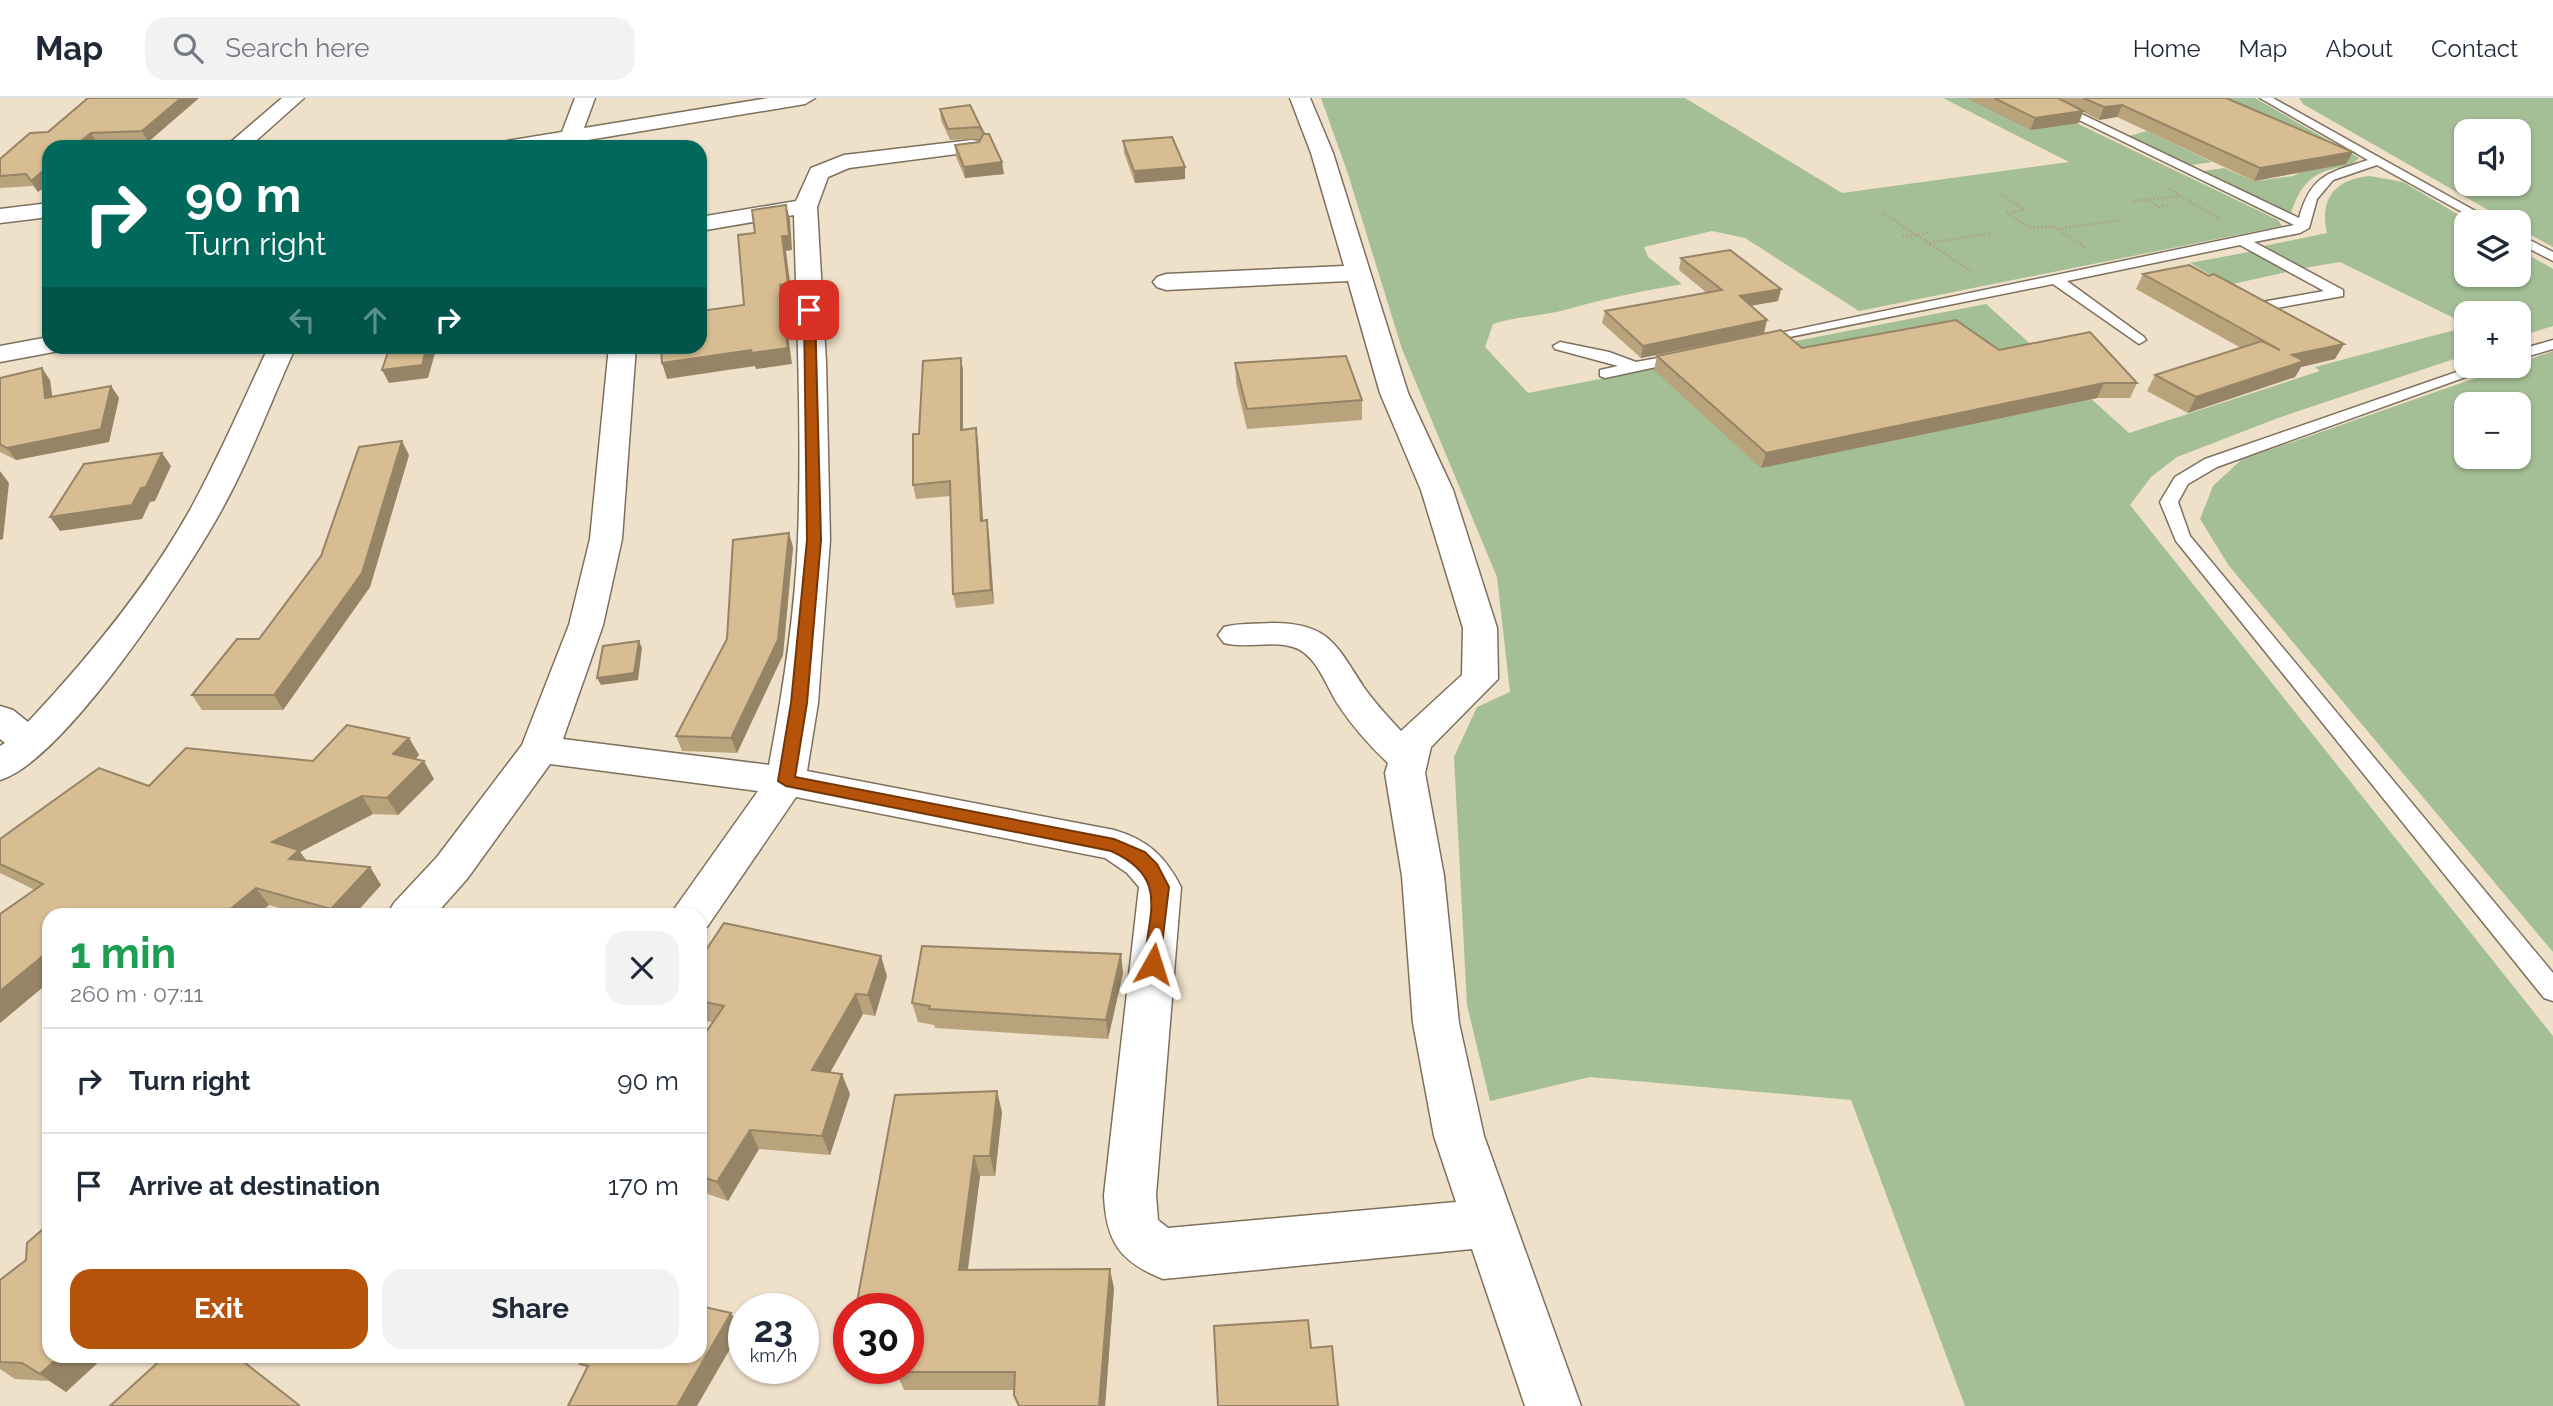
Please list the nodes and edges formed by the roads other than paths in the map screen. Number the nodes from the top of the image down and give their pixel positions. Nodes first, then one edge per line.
1 (294, 98) edge
2 (585, 98) edge
3 (805, 98) edge
4 (1300, 98) edge
5 (2039, 98) edge
6 (2265, 98) edge
7 (650, 122) junction
8 (570, 137) junction
9 (244, 140) edge
10 (551, 140) edge
11 (647, 140) edge
12 (972, 146) edge
13 (2377, 161) junction
14 (804, 207) junction
15 (2467, 210) edge
16 (42, 211) edge
17 (0, 216) edge
18 (707, 223) edge
19 (2304, 225) junction
20 (2248, 240) junction
21 (2531, 245) edge
22 (2167, 257) junction
23 (2553, 257) edge
24 (2190, 269) edge
25 (1358, 274) junction
26 (2055, 279) junction
27 (1166, 282) dead end
28 (2237, 295) edge
29 (2139, 340) dead end
30 (1743, 344) edge
31 (2553, 344) edge
32 (42, 346) edge
33 (1560, 346) dead end
34 (2531, 351) edge
35 (1703, 353) edge
36 (0, 354) edge
37 (279, 354) edge
38 (622, 354) edge
39 (1635, 367) junction
40 (1605, 373) dead end
41 (2454, 378) edge
42 (1236, 635) dead end
43 (0, 719) edge
44 (30, 743) junction
45 (540, 749) junction
46 (1409, 760) junction
47 (0, 766) edge
48 (786, 781) junction
49 (415, 908) edge
50 (697, 908) edge
51 (2553, 991) edge
52 (1488, 1223) junction
53 (1553, 1406) edge

1 - 9 street
2 - 8 street
3 - 7 street
4 - 25 street
5 - 19 lane
6 - 13 lane
7 - 8 street
7 - 11 street
8 - 10 street
12 - 14 street
13 - 15 lane
13 - 19 lane
14 - 18 street
14 - 48 street
16 - 17 street
19 - 20 lane
20 - 22 lane
20 - 28 lane
21 - 23 lane
22 - 24 lane
22 - 26 lane
25 - 27 street
25 - 46 street
26 - 29 lane
26 - 30 lane
31 - 34 lane
32 - 36 street
33 - 39 lane
35 - 39 lane
37 - 44 street
38 - 45 street
39 - 40 lane
41 - 51 lane
42 - 46 street
43 - 44 street
44 - 47 street
45 - 48 street
45 - 49 street
46 - 52 street
48 - 50 street
48 - 52 street
52 - 53 street

